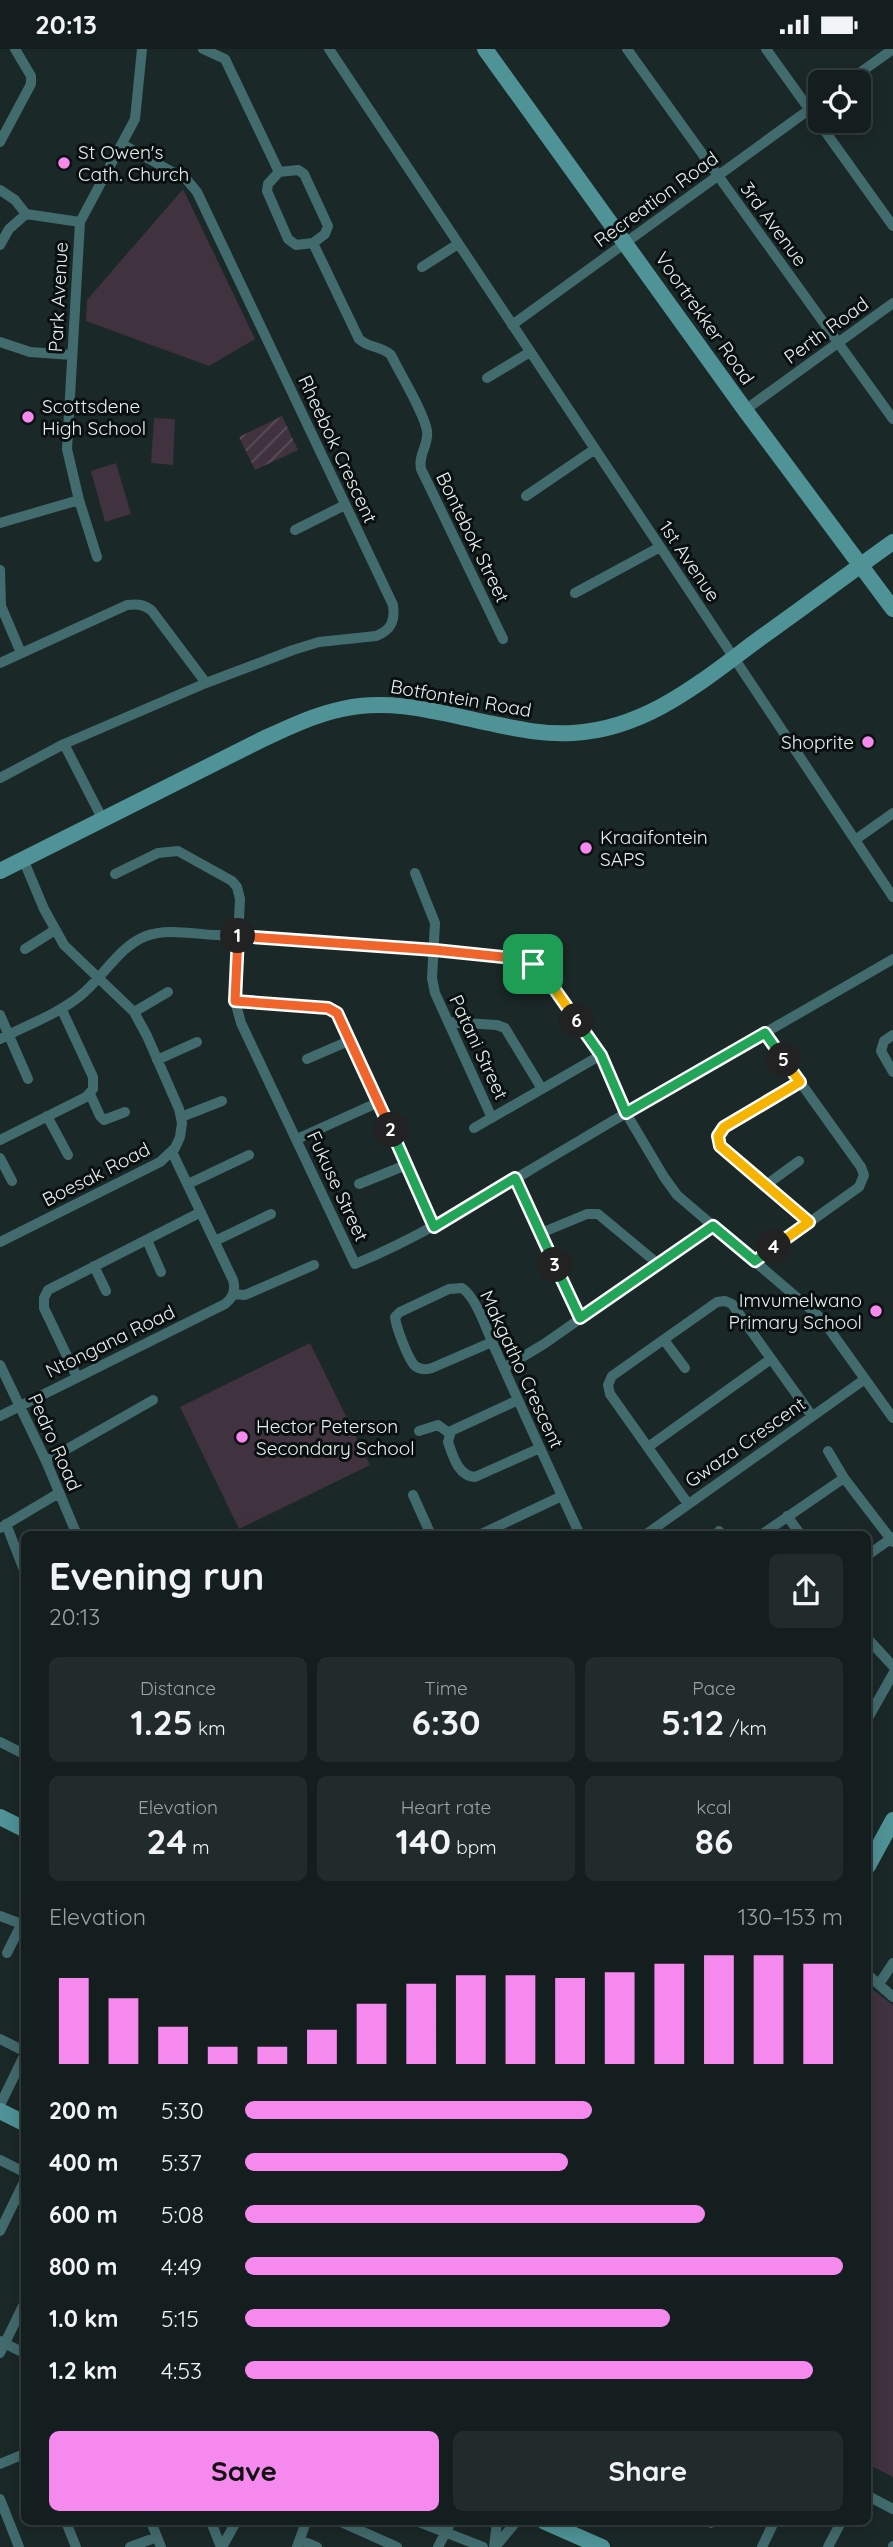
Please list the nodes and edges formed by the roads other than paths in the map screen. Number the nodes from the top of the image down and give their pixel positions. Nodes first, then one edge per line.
1 (15, 49) edge
2 (142, 49) edge
3 (204, 49) edge
4 (329, 49) edge
5 (485, 49) edge
6 (627, 49) edge
7 (766, 49) edge
8 (893, 49) edge
9 (864, 70) edge
10 (808, 109) edge
11 (808, 111) edge
12 (826, 133) edge
13 (0, 142) edge
14 (122, 143) junction
15 (279, 172) junction
16 (718, 175) junction
17 (0, 190) edge
18 (26, 214) junction
19 (80, 222) junction
20 (893, 226) edge
21 (313, 243) junction
22 (626, 243) junction
23 (458, 244) junction
24 (0, 245) edge
25 (422, 267) dead end
26 (893, 303) edge
27 (512, 325) junction
28 (0, 341) edge
29 (838, 343) junction
30 (530, 352) junction
31 (72, 355) junction
32 (487, 378) dead end
33 (745, 411) junction
34 (893, 419) edge
35 (595, 449) junction
36 (526, 496) dead end
37 (79, 500) junction
38 (345, 505) junction
39 (0, 523) edge
40 (295, 530) dead end
41 (893, 542) edge
42 (660, 547) junction
43 (97, 557) dead end
44 (861, 565) junction
45 (0, 570) edge
46 (575, 593) dead end
47 (893, 609) edge
48 (503, 639) dead end
49 (21, 653) junction
50 (734, 658) junction
51 (0, 663) edge
52 (206, 683) junction
53 (64, 744) junction
54 (0, 778) edge
55 (893, 813) edge
56 (103, 820) junction
57 (855, 839) junction
58 (23, 859) junction
59 (0, 871) edge
60 (415, 873) dead end
61 (115, 874) dead end
62 (893, 897) edge
63 (55, 930) junction
64 (239, 936) junction
65 (25, 949) dead end
66 (435, 950) junction
67 (893, 959) edge
68 (98, 979) junction
69 (168, 992) dead end
70 (235, 1001) junction
71 (62, 1010) junction
72 (134, 1012) junction
73 (0, 1015) edge
74 (448, 1023) junction
75 (765, 1033) junction
76 (893, 1035) edge
77 (5, 1036) edge
78 (351, 1040) junction
79 (197, 1042) dead end
80 (601, 1055) junction
81 (307, 1059) dead end
82 (157, 1060) junction
83 (893, 1072) edge
84 (28, 1079) dead end
85 (800, 1082) junction
86 (542, 1089) junction
87 (90, 1094) junction
88 (222, 1101) dead end
89 (379, 1102) junction
90 (125, 1112) dead end
91 (626, 1113) junction
92 (47, 1116) junction
93 (181, 1117) junction
94 (492, 1118) junction
95 (474, 1128) dead end
96 (296, 1139) junction
97 (0, 1140) edge
98 (173, 1152) junction
99 (68, 1155) dead end
100 (249, 1155) dead end
101 (0, 1158) edge
102 (799, 1161) dead end
103 (406, 1165) junction
104 (515, 1178) junction
105 (12, 1181) dead end
106 (188, 1184) junction
107 (359, 1184) dead end
108 (766, 1185) junction
109 (201, 1213) junction
110 (271, 1214) dead end
111 (809, 1222) junction
112 (713, 1226) junction
113 (434, 1227) junction
114 (541, 1233) junction
115 (147, 1240) junction
116 (215, 1241) junction
117 (0, 1242) edge
118 (755, 1261) junction
119 (657, 1263) junction
120 (314, 1265) dead end
121 (94, 1266) junction
122 (161, 1272) dead end
123 (106, 1291) dead end
124 (233, 1294) junction
125 (580, 1318) junction
126 (664, 1340) junction
127 (492, 1342) junction
128 (771, 1359) junction
129 (0, 1365) edge
130 (503, 1368) junction
131 (685, 1368) dead end
132 (77, 1377) junction
133 (865, 1379) junction
134 (153, 1400) dead end
135 (518, 1400) junction
136 (20, 1405) junction
137 (0, 1416) edge
138 (812, 1416) junction
139 (893, 1419) edge
140 (419, 1431) dead end
141 (449, 1433) junction
142 (648, 1447) junction
143 (540, 1448) junction
144 (828, 1451) dead end
145 (46, 1461) junction
146 (844, 1478) junction
147 (59, 1493) junction
148 (413, 1495) dead end
149 (562, 1496) junction
150 (688, 1504) junction
151 (787, 1516) junction
152 (3, 1526) edge
153 (75, 1531) edge
154 (428, 1531) edge
155 (488, 1531) edge
156 (578, 1531) edge
157 (651, 1531) edge
158 (766, 1531) edge
159 (798, 1531) edge
160 (892, 1539) edge
161 (871, 1553) edge
162 (21, 1564) edge
163 (871, 1642) edge
164 (893, 1666) edge
165 (893, 1674) edge
166 (871, 1713) edge
167 (0, 1742) edge
168 (21, 1752) edge
169 (0, 1817) edge
170 (893, 1820) edge
171 (21, 1828) edge
172 (871, 1860) edge
173 (0, 1916) edge
174 (21, 1923) edge
175 (21, 1928) edge
176 (7, 1953) dead end
177 (893, 1963) edge
178 (871, 1977) edge
179 (879, 1984) junction
180 (893, 1997) edge
181 (0, 2039) edge
182 (21, 2052) edge
183 (21, 2060) edge
184 (0, 2105) edge
185 (0, 2111) edge
186 (21, 2122) edge
187 (0, 2160) edge
188 (21, 2170) edge
189 (21, 2188) edge
190 (0, 2231) edge
191 (21, 2310) edge
192 (2, 2346) edge
193 (21, 2352) edge
194 (21, 2455) edge
195 (0, 2464) edge
196 (871, 2498) edge
197 (0, 2499) edge
198 (893, 2509) edge
199 (67, 2525) edge
200 (152, 2525) edge
201 (212, 2525) edge
202 (234, 2525) edge
203 (305, 2525) edge
204 (348, 2525) edge
205 (497, 2525) edge
206 (513, 2525) edge
207 (552, 2525) edge
208 (573, 2525) edge
209 (773, 2525) edge
210 (839, 2525) edge
211 (449, 2527) edge
212 (159, 2542) edge
213 (299, 2543) edge
214 (19, 2547) edge
215 (76, 2547) edge
216 (130, 2547) edge
217 (221, 2547) edge
218 (317, 2547) edge
219 (397, 2547) edge
220 (438, 2547) edge
221 (484, 2547) edge
222 (494, 2547) edge
223 (602, 2547) edge
224 (616, 2547) edge
225 (762, 2547) edge
226 (828, 2547) edge

1 - 13 street
2 - 14 street, Park Avenue
3 - 15 street
4 - 23 street, 1st Avenue
5 - 22 main road, Voortrekker Road
6 - 16 street, 3rd Avenue
7 - 10 street
8 - 9 street
11 - 16 street, Recreation Road
12 - 20 street
14 - 19 street, Park Avenue
14 - 38 street, Rheebok Crescent
15 - 21 street
15 - 21 street
16 - 22 street, Recreation Road
16 - 29 street, 3rd Avenue
17 - 18 street
18 - 19 street
18 - 24 street
19 - 31 street, Park Avenue
21 - 48 street, Bontebok Street
22 - 27 street, Recreation Road
22 - 33 main road, Voortrekker Road
23 - 25 street
23 - 27 street, 1st Avenue
26 - 29 street, Perth Road
27 - 30 street, 1st Avenue
28 - 31 street
29 - 33 street, Perth Road
29 - 34 street, 3rd Avenue
30 - 32 street
30 - 35 street, 1st Avenue
31 - 37 street, Park Avenue
33 - 44 main road, Voortrekker Road
35 - 36 street
35 - 42 street, 1st Avenue
37 - 39 street
37 - 43 street, Park Avenue
38 - 40 street
38 - 52 street, Rheebok Crescent
41 - 44 main road, Botfontein Road
42 - 46 street
42 - 50 street, 1st Avenue
44 - 47 main road, Voortrekker Road
44 - 50 main road, Botfontein Road
45 - 49 street
49 - 51 street
49 - 52 street
50 - 56 main road, Botfontein Road
50 - 57 street, 1st Avenue
52 - 53 street, Rheebok Crescent
53 - 54 street, Rheebok Crescent
53 - 56 street
55 - 57 street
56 - 58 main road, Botfontein Road
57 - 62 street, 1st Avenue
58 - 59 main road, Botfontein Road
58 - 63 street
60 - 66 street, Patani Street
61 - 64 street, Fukuse Street
63 - 65 street
63 - 68 street
64 - 66 street
64 - 68 street
64 - 70 street, Fukuse Street
66 - 74 street, Patani Street
66 - 80 street
67 - 75 street, Fukuse Street
68 - 71 street
68 - 72 street
69 - 72 street
70 - 78 street
70 - 96 street, Fukuse Street
71 - 77 street
71 - 87 street
72 - 82 street
73 - 77 street
74 - 86 street
74 - 94 street, Patani Street
75 - 85 street
75 - 91 street, Fukuse Street
76 - 83 street
77 - 84 street
78 - 81 street
78 - 89 street
79 - 82 street
80 - 86 street
80 - 91 street
82 - 93 street
85 - 108 street
85 - 111 street
86 - 94 street
87 - 90 street
87 - 92 street
88 - 93 street
89 - 96 street
89 - 103 street
91 - 104 street, Fukuse Street
91 - 112 street
92 - 97 street
92 - 99 street
93 - 98 street, Boesak Road
94 - 95 street
96 - 113 street, Fukuse Street
98 - 106 street
98 - 117 street, Boesak Road
100 - 106 street
101 - 105 street
102 - 108 street
103 - 107 street
103 - 113 street
104 - 113 street, Fukuse Street
104 - 114 street
106 - 109 street
108 - 111 street
109 - 115 street
109 - 116 street
110 - 116 street
111 - 118 street
112 - 118 street
112 - 119 street
114 - 119 street
114 - 125 street
115 - 121 street
115 - 122 street
116 - 124 street
118 - 133 street
119 - 125 street
120 - 124 street, Ntongana Road
121 - 123 street
121 - 132 street
124 - 132 street, Ntongana Road
125 - 130 street
126 - 128 street
126 - 131 street
126 - 142 street
127 - 127 street, Makgatho Crescent
127 - 130 street, Makgatho Crescent
128 - 138 street
128 - 142 street
129 - 136 street, Pedro Road
130 - 135 street, Makgatho Crescent
132 - 136 street, Ntongana Road
133 - 138 street, Gwaza Crescent
133 - 139 street
134 - 145 street
135 - 141 street
135 - 143 street, Makgatho Crescent
136 - 137 street, Ntongana Road
136 - 145 street, Pedro Road
138 - 150 street, Gwaza Crescent
140 - 141 street
141 - 143 street
142 - 150 street
143 - 149 street, Makgatho Crescent
144 - 146 street
145 - 147 street, Pedro Road
146 - 151 street
146 - 160 street
147 - 152 street
147 - 153 street, Pedro Road
148 - 154 street
149 - 155 street
149 - 156 street, Makgatho Crescent
150 - 157 street, Gwaza Crescent
151 - 158 street
151 - 159 street
152 - 162 street
160 - 161 street
163 - 164 street
165 - 166 street
167 - 168 street
169 - 171 main road
170 - 172 main road
173 - 174 street
175 - 176 street
177 - 179 street
178 - 179 street
179 - 180 street
181 - 182 street
183 - 184 street
185 - 186 main road
187 - 188 street
189 - 190 street
191 - 192 street
192 - 193 street
194 - 195 street
196 - 198 street
197 - 214 street
199 - 215 street
200 - 212 street
201 - 217 street
202 - 217 street
203 - 213 street
204 - 219 street
205 - 222 street
206 - 222 street
207 - 223 main road
208 - 224 main road
209 - 225 street
210 - 226 street
211 - 220 street
211 - 221 street
212 - 216 street
213 - 218 street

